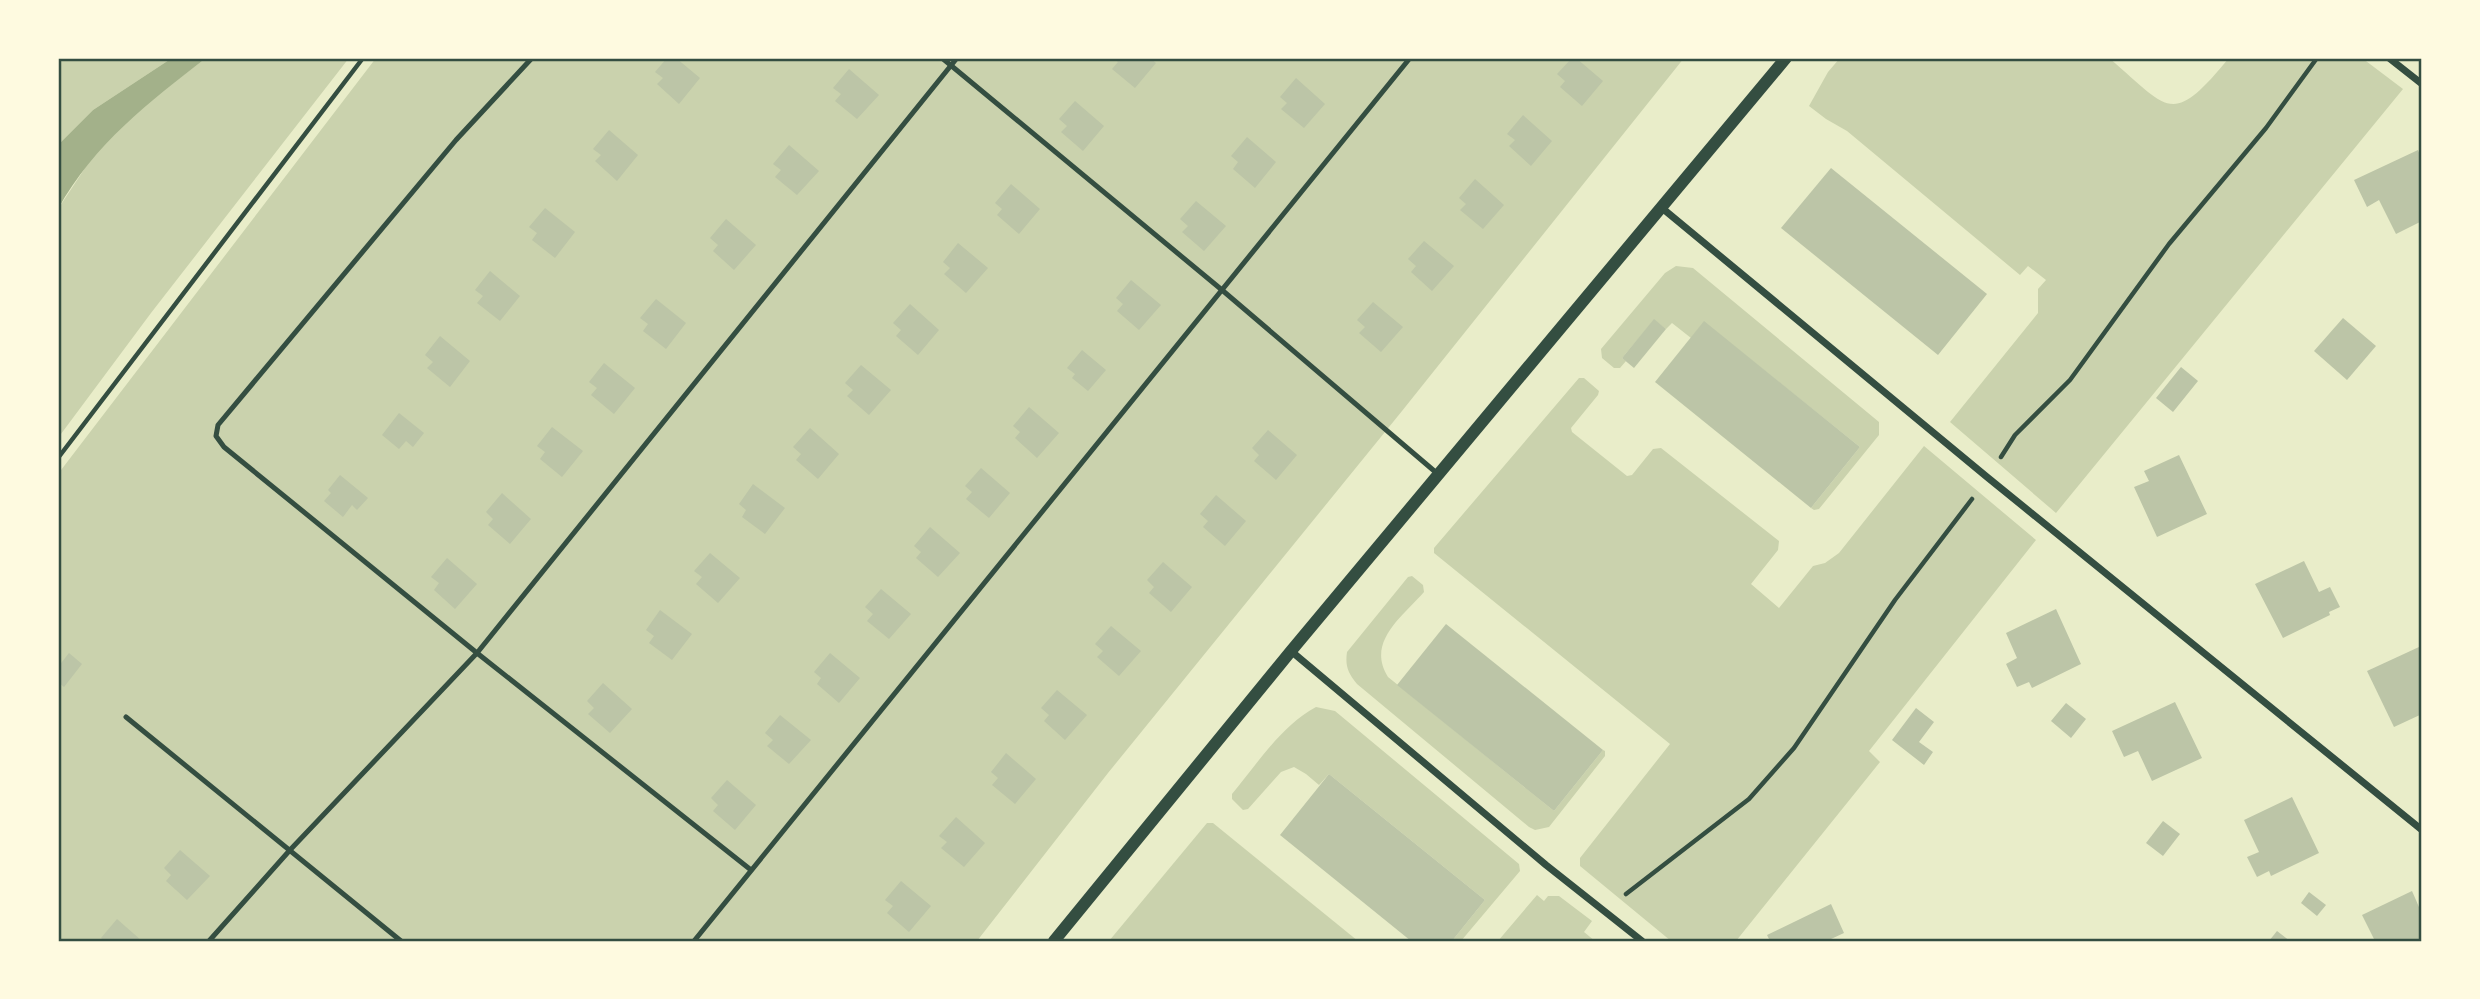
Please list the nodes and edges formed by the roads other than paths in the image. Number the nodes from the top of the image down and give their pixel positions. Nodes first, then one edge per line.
1 (532, 58) edge
2 (942, 58) edge
3 (957, 58) edge
4 (1410, 58) edge
5 (1786, 58) edge
6 (2389, 58) edge
7 (951, 65) junction
8 (2422, 84) edge
9 (1662, 208) junction
10 (1222, 290) junction
11 (1438, 475) junction
12 (1292, 651) junction
13 (477, 653) junction
14 (126, 717) dead end
15 (2422, 830) edge
16 (290, 850) junction
17 (751, 870) junction
18 (209, 941) edge
19 (401, 941) edge
20 (694, 941) edge
21 (1054, 941) edge
22 (1642, 941) edge

1 - 13 lane
2 - 7 lane
3 - 7 lane
4 - 10 lane
5 - 9 street
6 - 8 street
7 - 10 lane
7 - 13 lane
9 - 11 street
9 - 15 street
10 - 11 lane
10 - 17 lane
11 - 12 street
12 - 21 street
12 - 22 street
13 - 16 lane
13 - 17 lane
14 - 16 lane
16 - 18 lane
16 - 19 lane
17 - 20 lane

